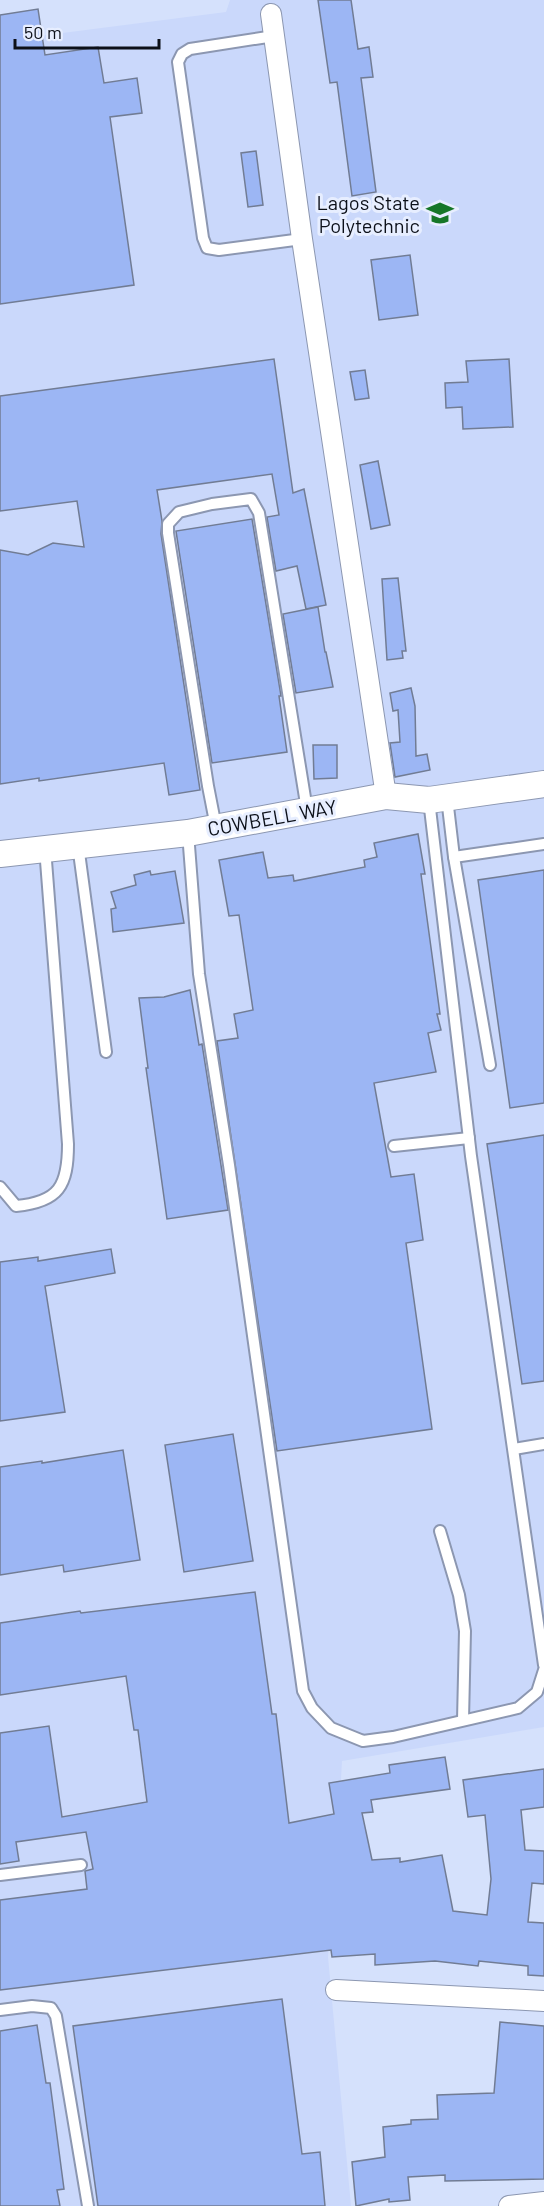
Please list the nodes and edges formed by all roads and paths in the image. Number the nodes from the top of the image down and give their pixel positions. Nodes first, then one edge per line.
1 (271, 14) dead end
2 (274, 36) junction
3 (302, 239) junction
4 (544, 784) edge
5 (386, 796) junction
6 (438, 799) junction
7 (307, 810) junction
8 (216, 826) junction
9 (188, 833) junction
10 (544, 844) edge
11 (77, 845) junction
12 (45, 848) junction
13 (0, 854) edge
14 (454, 857) junction
15 (106, 1052) dead end
16 (490, 1065) dead end
17 (469, 1138) junction
18 (394, 1146) dead end
19 (0, 1187) edge
20 (544, 1444) edge
21 (514, 1449) junction
22 (440, 1531) dead end
23 (544, 1665) edge
24 (544, 1670) edge
25 (463, 1720) junction
26 (81, 1865) dead end
27 (0, 1875) edge
28 (336, 1990) dead end
29 (544, 2001) edge
30 (0, 2010) edge
31 (544, 2202) edge
32 (88, 2206) edge
33 (509, 2206) edge

1 - 2 street
2 - 3 street
2 - 3 lane
3 - 5 street
4 - 6 street, COWBELL WAY
5 - 6 street, COWBELL WAY
5 - 7 street, COWBELL WAY
6 - 14 lane
6 - 17 lane
7 - 8 street, COWBELL WAY
7 - 8 lane
8 - 9 street, COWBELL WAY
9 - 11 street, COWBELL WAY
9 - 25 lane
10 - 14 lane
11 - 12 street, COWBELL WAY
11 - 15 lane
12 - 13 street, COWBELL WAY
12 - 19 lane
14 - 16 lane
17 - 18 lane
17 - 21 lane
20 - 21 lane
21 - 23 lane
22 - 25 lane
24 - 25 lane
26 - 27 lane
28 - 29 street
30 - 32 lane
31 - 33 street

